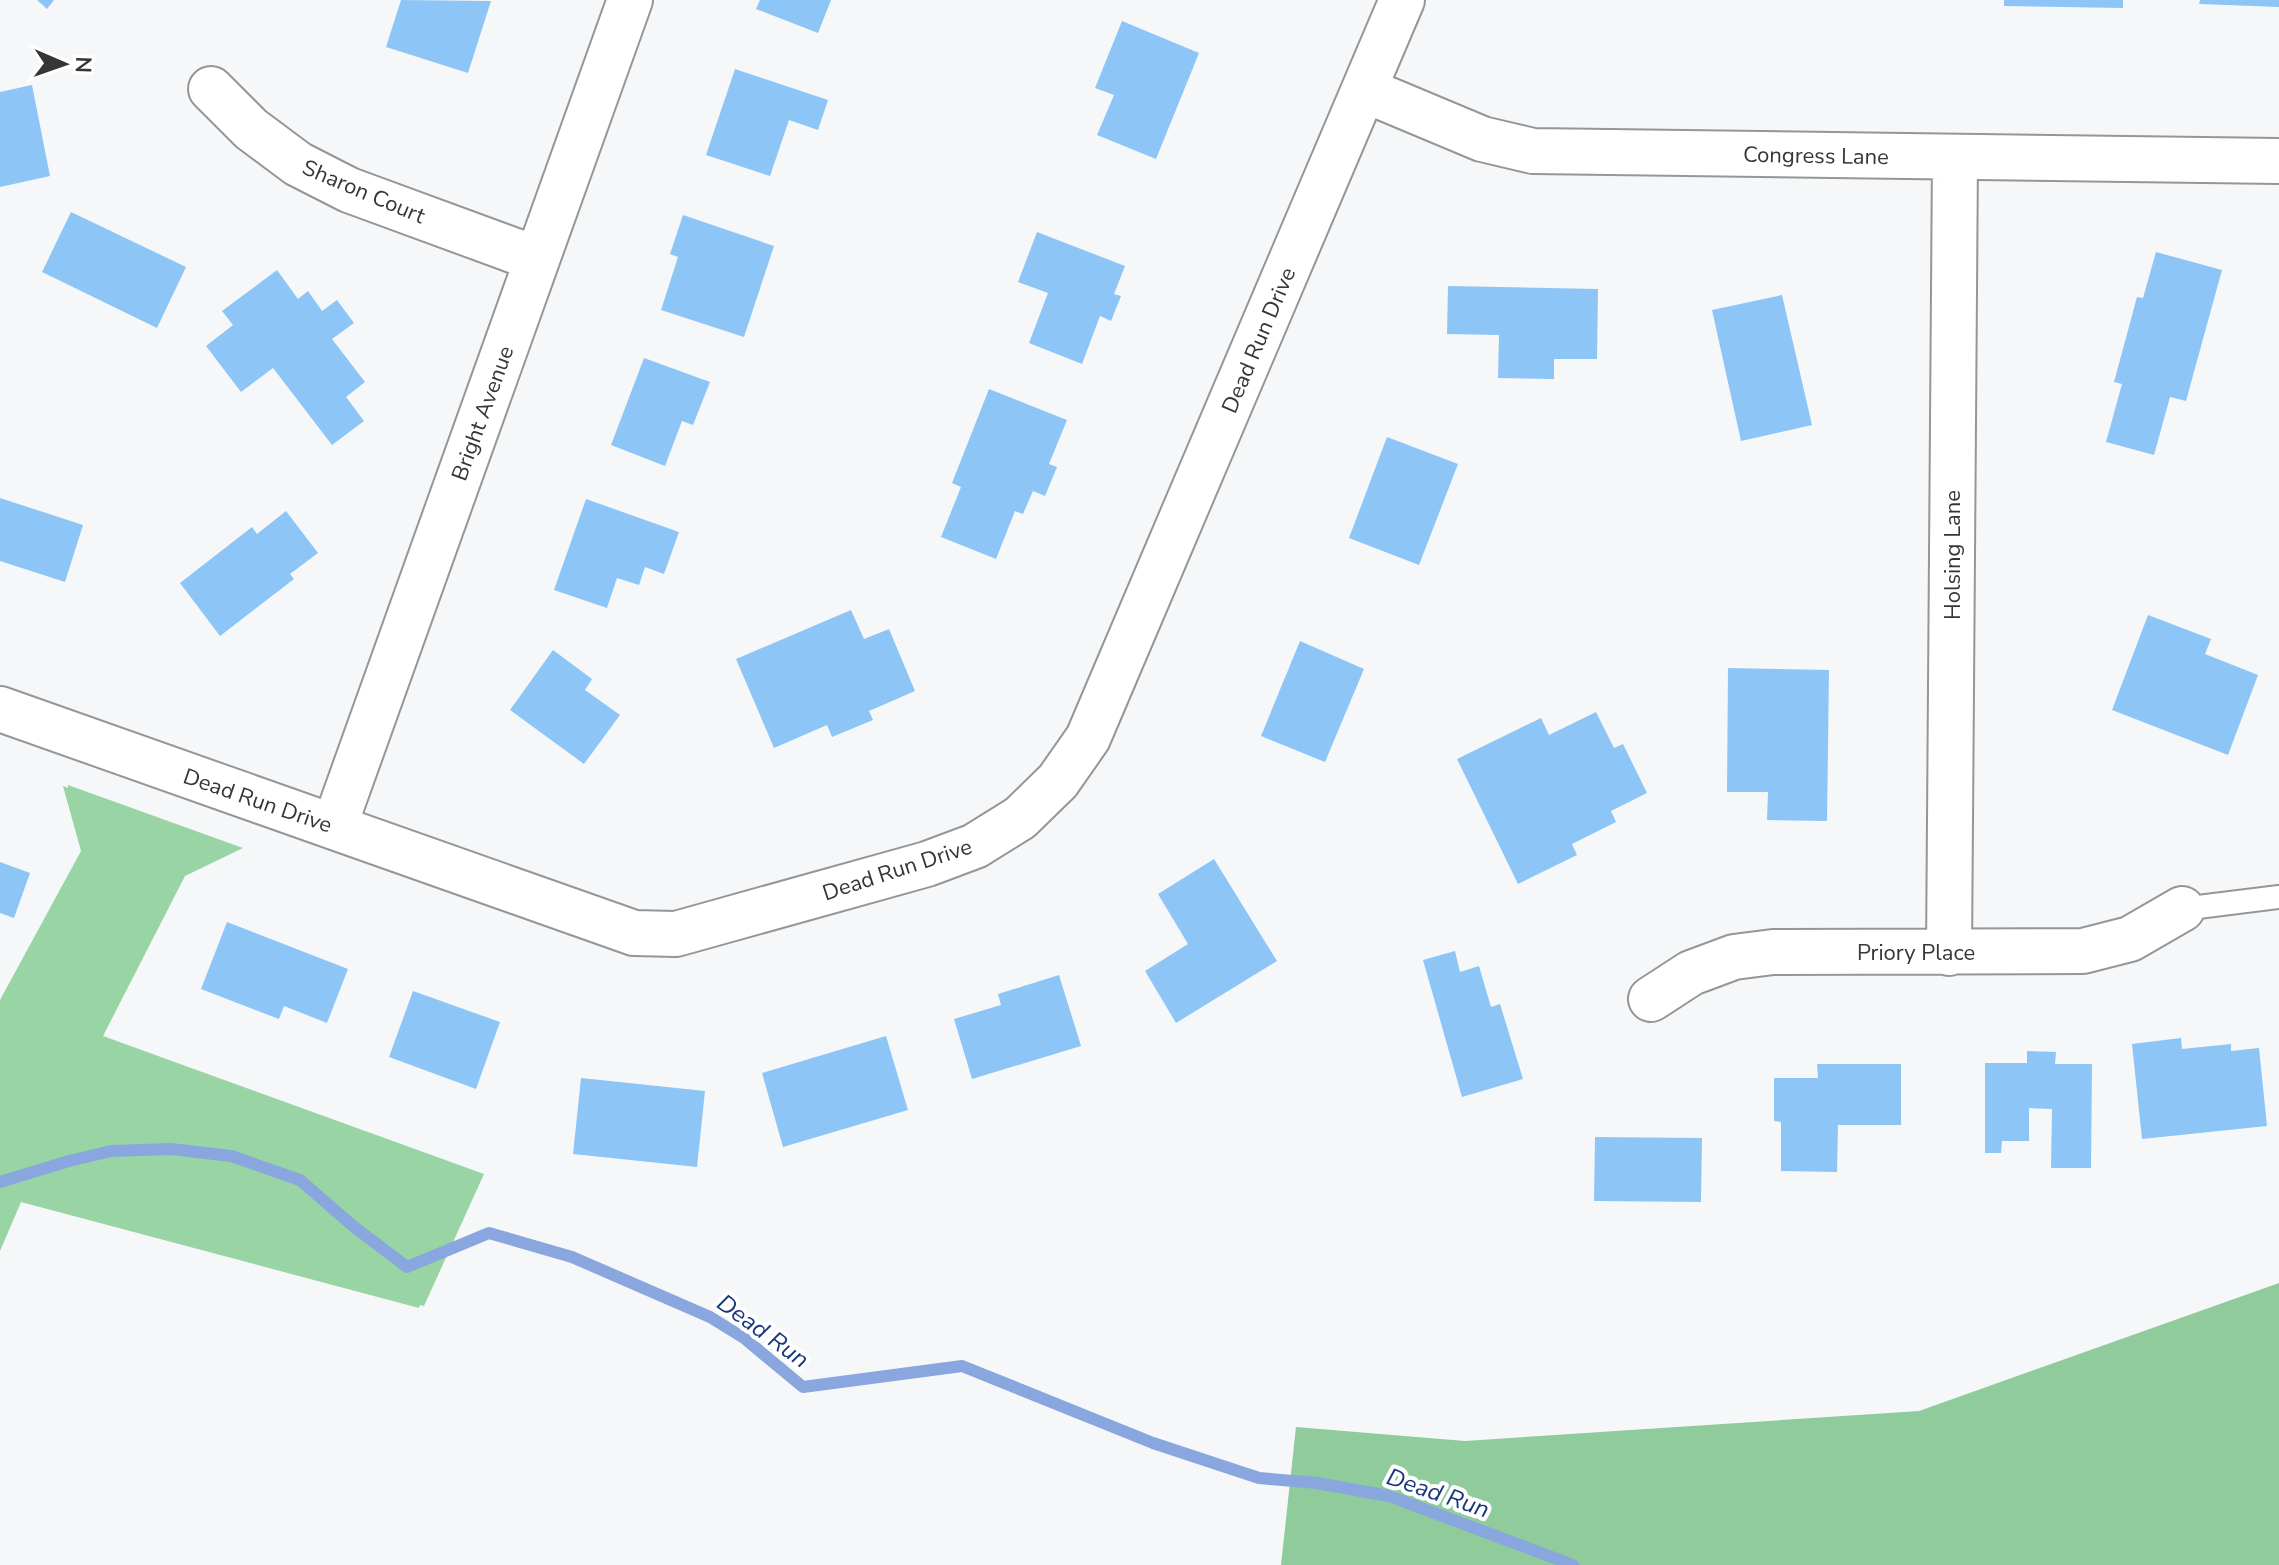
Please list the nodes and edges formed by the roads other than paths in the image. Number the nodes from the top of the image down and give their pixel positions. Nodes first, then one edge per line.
1 (630, 0) edge
2 (1402, 0) edge
3 (211, 89) dead end
4 (1365, 90) junction
5 (1955, 158) junction
6 (2279, 161) edge
7 (537, 259) junction
8 (0, 709) edge
9 (334, 827) junction
10 (2279, 897) edge
11 (2182, 909) joint
12 (1949, 953) junction
13 (1651, 999) dead end

1 - 7 street, Bright Avenue
2 - 4 street, Dead Run Drive
3 - 7 street, Sharon Court
4 - 5 street, Congress Lane
4 - 9 street, Dead Run Drive
5 - 6 street, Congress Lane
5 - 12 street, Holsing Lane
7 - 9 street, Bright Avenue
8 - 9 street, Dead Run Drive
10 - 11 lane
11 - 12 street, Priory Place
12 - 13 street, Priory Place

